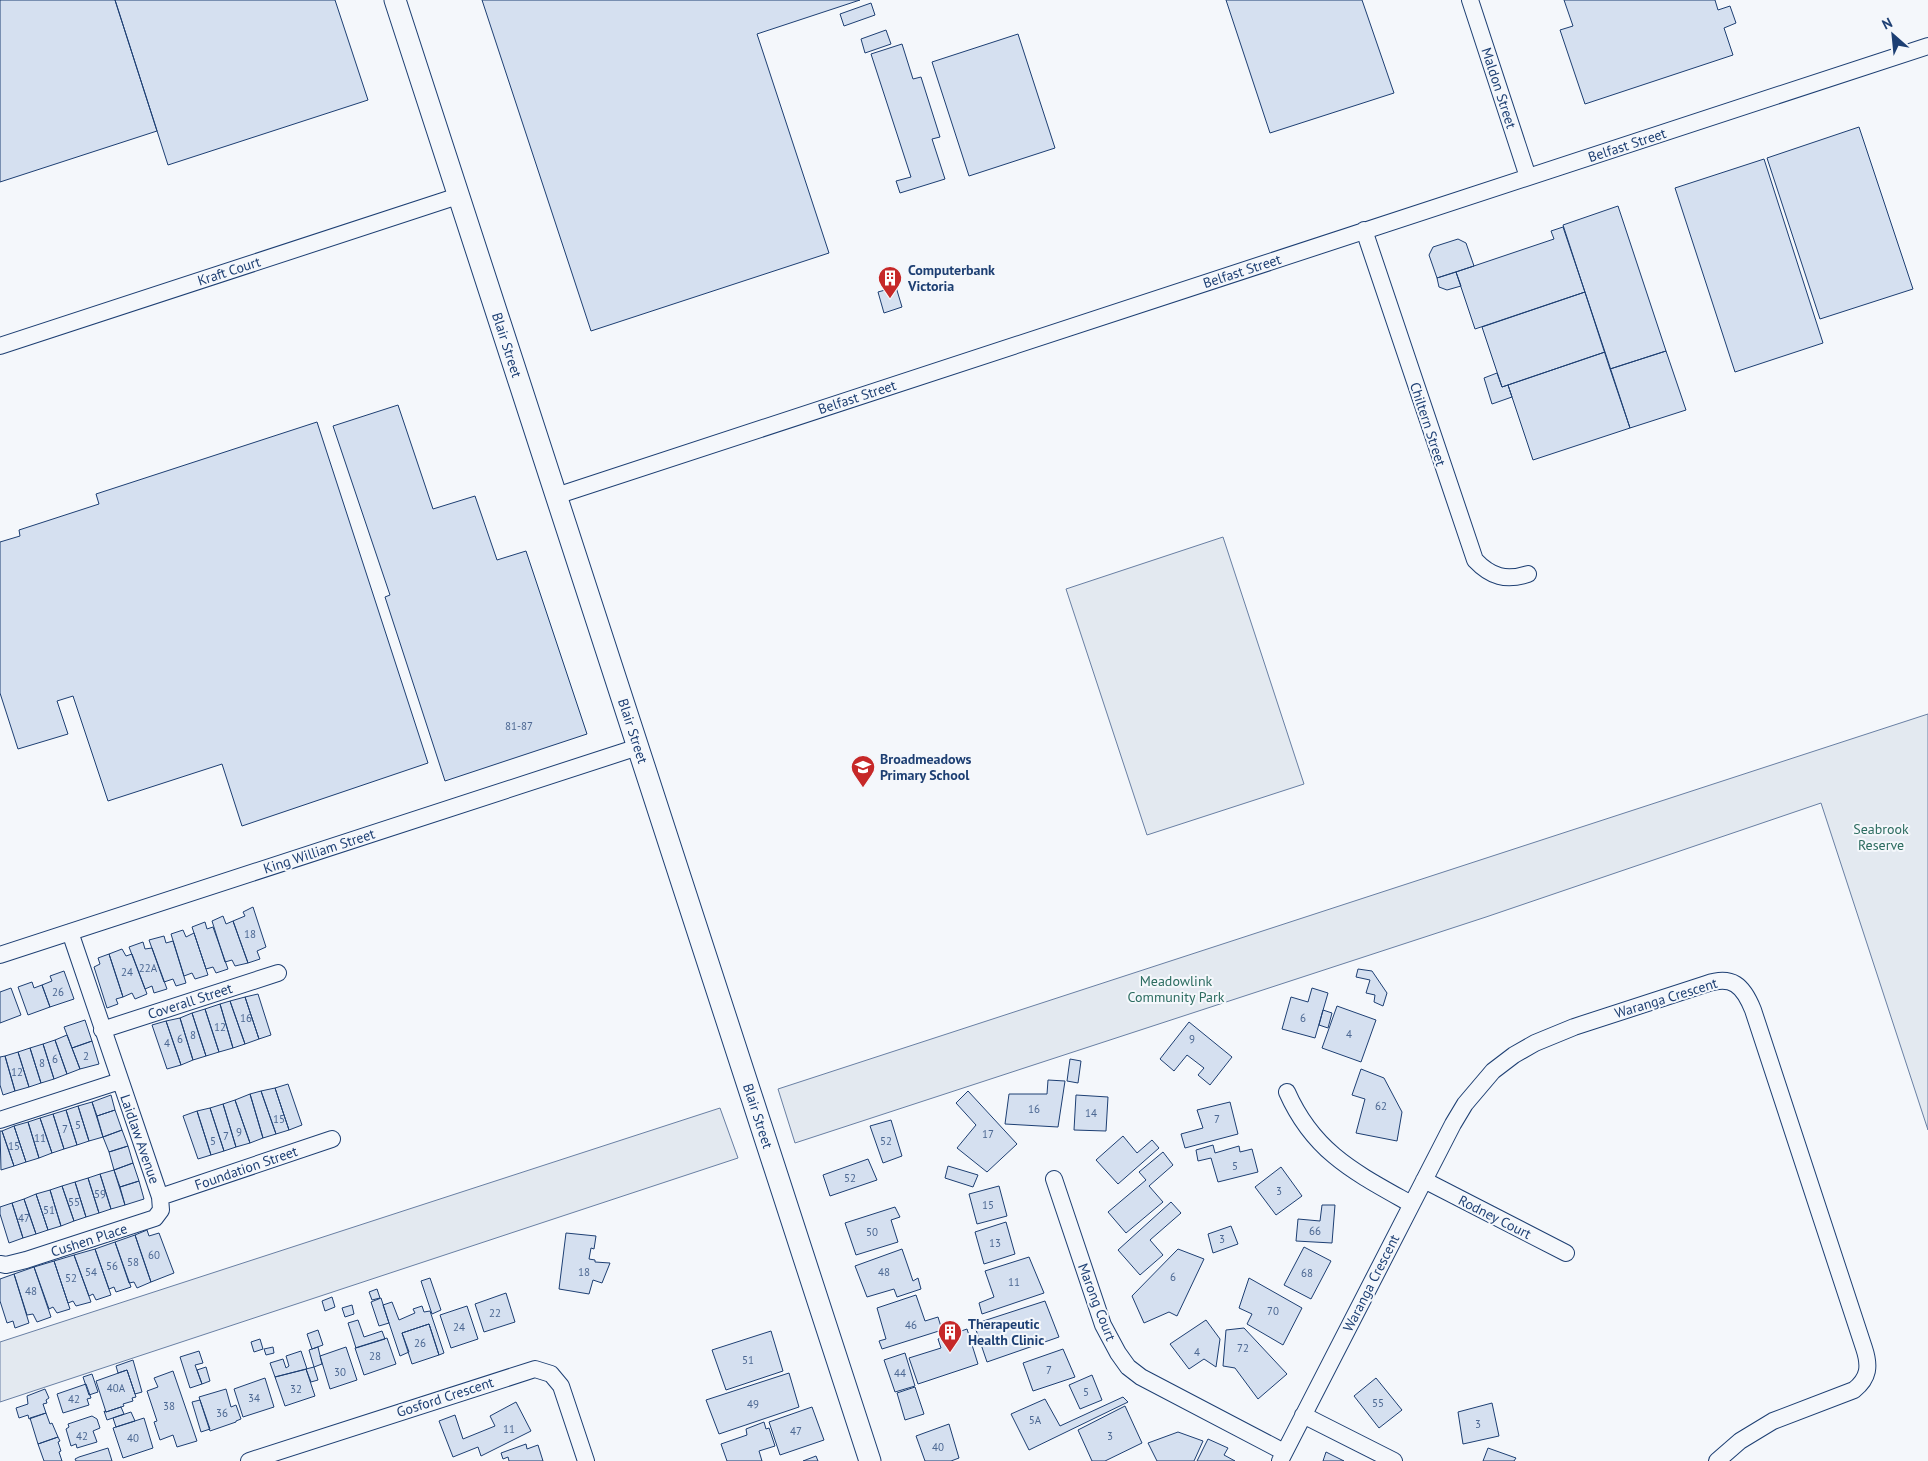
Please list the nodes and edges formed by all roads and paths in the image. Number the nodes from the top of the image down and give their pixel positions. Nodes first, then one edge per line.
1 (395, 0) edge
2 (1470, 0) edge
3 (1928, 46) edge
4 (1528, 177) junction
5 (458, 196) junction
6 (1364, 230) junction
7 (0, 346) edge
8 (556, 496) junction
9 (1528, 574) dead end
10 (638, 747) junction
11 (70, 932) junction
12 (0, 955) edge
13 (278, 972) dead end
14 (102, 1030) junction
15 (120, 1081) junction
16 (1287, 1092) dead end
17 (0, 1120) edge
18 (332, 1139) dead end
19 (1054, 1179) dead end
20 (1424, 1180) junction
21 (160, 1197) junction
22 (1412, 1204) junction
23 (1566, 1253) dead end
24 (0, 1264) edge
25 (1304, 1415) junction
26 (1282, 1457) edge
27 (249, 1461) edge
28 (586, 1461) edge
29 (870, 1461) edge
30 (1394, 1461) edge
31 (1717, 1461) edge

1 - 5 street, Blair Street
2 - 4 street, Maldon Street
3 - 4 street, Belfast Street
4 - 6 street, Belfast Street
5 - 7 street, Kraft Court
5 - 8 street, Blair Street
6 - 8 street, Belfast Street
6 - 9 street, Chiltern Street
8 - 10 street, Blair Street
10 - 11 street, King William Street
10 - 29 street, Blair Street
11 - 12 street, King William Street
11 - 14 street
13 - 14 street, Coverall Street
14 - 15 street
15 - 17 street
15 - 21 street, Laidlaw Avenue
16 - 22 street
18 - 21 street, Foundation Street
19 - 26 street, Marong Court
20 - 22 street, Waranga Crescent
20 - 23 street, Rodney Court
20 - 31 street, Waranga Crescent
21 - 24 street, Cushen Place
22 - 25 street, Waranga Crescent
25 - 26 street, Waranga Crescent
25 - 30 street
27 - 28 street, Gosford Crescent

